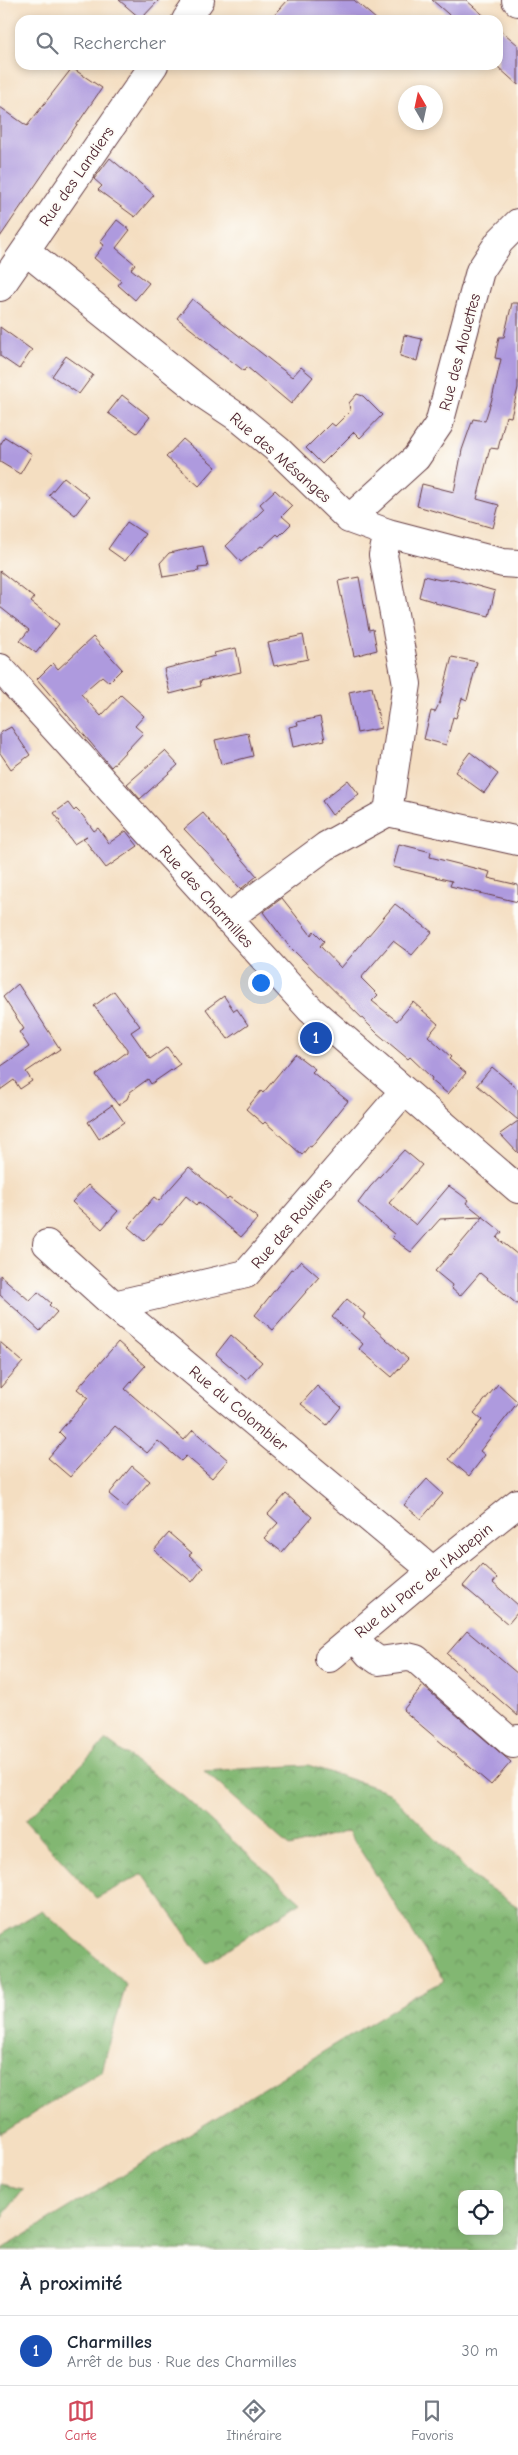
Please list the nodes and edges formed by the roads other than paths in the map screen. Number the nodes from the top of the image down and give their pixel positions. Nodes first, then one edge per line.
1 (200, 0) edge
2 (190, 15) edge
3 (150, 70) edge
4 (518, 223) edge
5 (26, 251) junction
6 (0, 287) edge
7 (349, 519) junction
8 (388, 533) junction
9 (518, 564) edge
10 (0, 668) edge
11 (388, 812) junction
12 (518, 841) edge
13 (227, 918) junction
14 (404, 1091) junction
15 (518, 1189) edge
16 (47, 1244) dead end
17 (114, 1305) junction
18 (518, 1504) edge
19 (433, 1571) junction
20 (354, 1637) junction
21 (329, 1658) dead end
22 (518, 1739) edge

1 - 2 street
3 - 5 street, Rue des Landiers
4 - 7 street, Rue des Alouettes
5 - 6 street, Rue des Landiers
5 - 7 street, Rue des Mésanges
7 - 8 street, Rue des Mésanges
8 - 9 street, Rue des Mésanges
8 - 11 street
10 - 13 street, Rue des Charmilles
11 - 12 street
11 - 13 street
13 - 14 street, Rue des Charmilles
14 - 15 street, Rue des Charmilles
14 - 17 street, Rue des Rouliers
16 - 17 street, Rue du Colombier
17 - 19 street, Rue du Colombier
18 - 19 street, Rue du Parc de l'Aubepin
19 - 20 street, Rue du Parc de l'Aubepin
20 - 21 street, Rue du Parc de l'Aubepin
20 - 22 street

